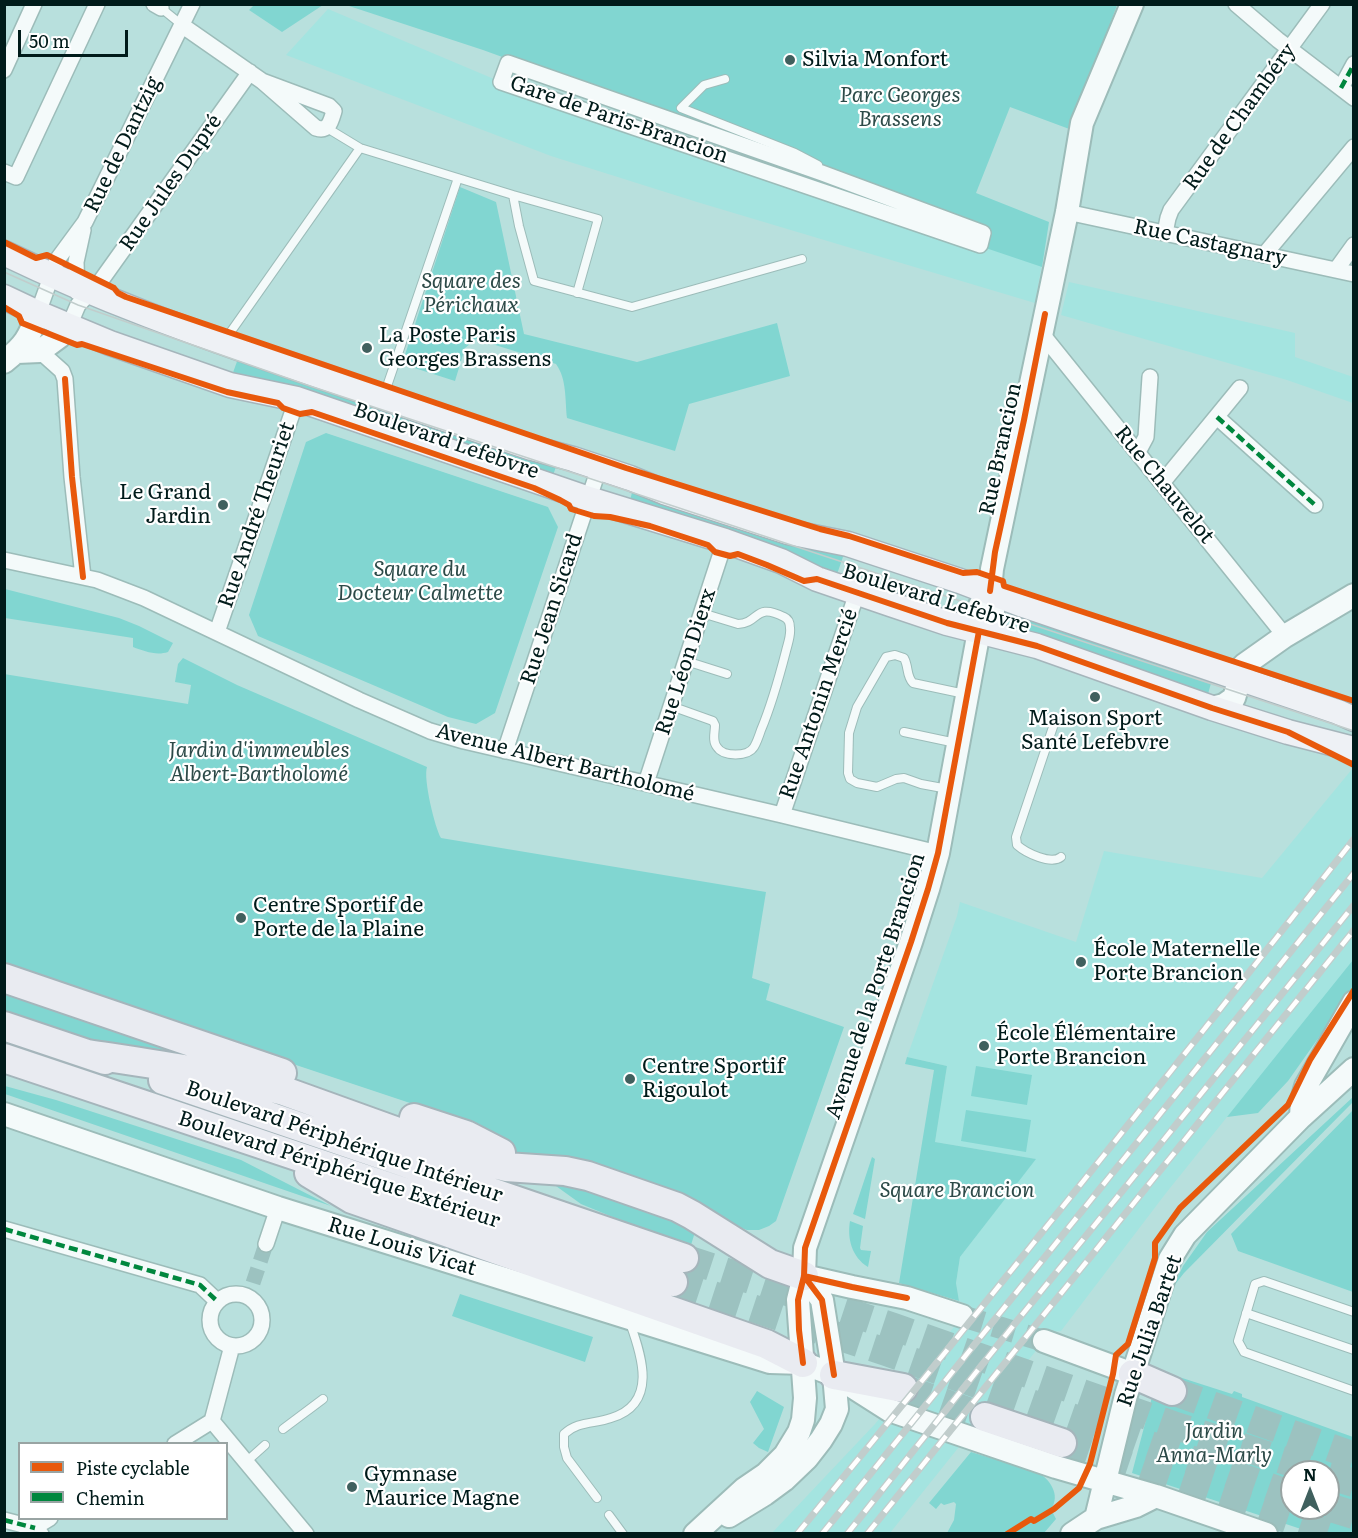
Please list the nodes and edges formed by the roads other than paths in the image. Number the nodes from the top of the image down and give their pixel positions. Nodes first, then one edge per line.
1 (34, 4) edge
2 (97, 4) edge
3 (192, 4) edge
4 (1132, 4) edge
5 (1236, 4) edge
6 (1322, 4) edge
7 (157, 6) edge
8 (183, 26) junction
9 (1290, 49) junction
10 (1353, 64) edge
11 (4, 70) edge
12 (256, 77) junction
13 (725, 79) dead end
14 (1341, 88) junction
15 (1353, 98) edge
16 (327, 128) junction
17 (1353, 147) edge
18 (360, 148) junction
19 (820, 166) dead end
20 (4, 172) edge
21 (458, 178) junction
22 (513, 195) junction
23 (1067, 212) junction
24 (85, 222) junction
25 (983, 233) joint
26 (1165, 233) junction
27 (1353, 246) edge
28 (4, 253) edge
29 (1264, 255) junction
30 (802, 259) dead end
31 (1336, 270) junction
32 (1353, 274) edge
33 (52, 275) junction
34 (577, 293) junction
35 (4, 297) edge
36 (78, 303) junction
37 (38, 313) junction
38 (1044, 324) junction
39 (223, 343) junction
40 (22, 351) edge
41 (1149, 376) dead end
42 (1240, 388) dead end
43 (383, 398) junction
44 (297, 399) junction
45 (1217, 417) junction
46 (1138, 452) junction
47 (599, 468) junction
48 (1162, 483) junction
49 (589, 499) junction
50 (1316, 505) dead end
51 (725, 541) junction
52 (4, 560) edge
53 (83, 577) junction
54 (990, 591) junction
55 (857, 593) junction
56 (1353, 595) edge
57 (702, 613) junction
58 (979, 631) junction
59 (218, 632) junction
60 (1285, 636) junction
61 (686, 661) junction
62 (727, 674) dead end
63 (1239, 679) junction
64 (967, 694) junction
65 (671, 706) junction
66 (1212, 708) junction
67 (1348, 715) edge
68 (1054, 724) dead end
69 (904, 732) dead end
70 (1287, 732) junction
71 (958, 743) junction
72 (1353, 749) edge
73 (505, 751) junction
74 (1353, 765) edge
75 (646, 783) junction
76 (949, 790) junction
77 (782, 815) junction
78 (938, 853) junction
79 (1061, 857) dead end
80 (4, 978) edge
81 (1353, 1002) edge
82 (4, 1026) edge
83 (88, 1054) junction
84 (4, 1058) edge
85 (1353, 1069) edge
86 (4, 1071) edge
87 (61, 1077) junction
88 (4, 1114) edge
89 (1301, 1117) junction
90 (264, 1146) junction
91 (503, 1154) dead end
92 (537, 1180) dead end
93 (278, 1208) junction
94 (4, 1229) edge
95 (615, 1235) junction
96 (266, 1244) tunnel mouth
97 (679, 1270) joint
98 (804, 1276) junction
99 (217, 1301) junction
100 (1353, 1312) edge
101 (1246, 1313) junction
102 (962, 1316) tunnel mouth
103 (628, 1317) junction
104 (1044, 1341) tunnel mouth
105 (232, 1346) junction
106 (1353, 1350) edge
107 (803, 1363) junction
108 (1133, 1374) junction
109 (834, 1375) junction
110 (903, 1388) tunnel mouth
111 (1172, 1391) tunnel mouth
112 (1353, 1391) edge
113 (323, 1399) dead end
114 (212, 1421) junction
115 (980, 1428) junction
116 (283, 1430) dead end
117 (177, 1442) edge
118 (1062, 1443) tunnel mouth
119 (265, 1445) dead end
120 (246, 1462) junction
121 (1106, 1482) junction
122 (1156, 1496) junction
123 (597, 1498) dead end
124 (609, 1515) dead end
125 (4, 1520) edge
126 (48, 1520) edge
127 (1099, 1526) edge
128 (33, 1532) edge
129 (306, 1533) edge
130 (623, 1533) edge
131 (695, 1533) edge
132 (699, 1533) edge
133 (1072, 1533) edge
134 (1266, 1533) edge

1 - 11 street
2 - 20 street
3 - 8 street, Rue de Dantzig
4 - 23 street, Rue Brancion
5 - 9 street
6 - 9 street, Rue de Chambéry
7 - 8 lane
8 - 12 street
8 - 24 street, Rue de Dantzig
9 - 14 street
9 - 26 street, Rue de Chambéry
10 - 14 street
12 - 16 street
12 - 16 street
12 - 36 street, Rue Jules Dupré
13 - 19 lane
14 - 15 street
16 - 18 lane
17 - 29 street
18 - 21 lane
18 - 39 lane
21 - 22 lane
21 - 43 lane
22 - 34 lane
22 - 34 lane
23 - 26 street, Rue Castagnary
23 - 38 street, Rue Brancion
24 - 33 street, Rue de Dantzig
24 - 36 street, Rue de Dantzig
25 - 25 street, Gare de Paris-Brancion
26 - 29 street, Rue Castagnary
27 - 31 street
28 - 33 main road, Boulevard Lefebvre
29 - 31 street, Rue Castagnary
30 - 34 lane
31 - 32 street, Rue Castagnary
33 - 36 main road, Boulevard Lefebvre
33 - 37 street
35 - 37 main road, Boulevard Lefebvre
36 - 37 main road, Boulevard Lefebvre
36 - 39 main road, Boulevard Lefebvre
36 - 40 street
36 - 44 main road, Boulevard Lefebvre
37 - 40 street
38 - 46 street, Rue Chauvelot
38 - 54 street, Rue Brancion
39 - 43 main road, Boulevard Lefebvre
40 - 53 street
41 - 46 street
42 - 45 street
43 - 47 main road, Boulevard Lefebvre
44 - 49 main road, Boulevard Lefebvre
44 - 59 street, Rue André Theuriet
45 - 48 street
45 - 50 street
46 - 48 street, Rue Chauvelot
47 - 49 street, Rue Jean Sicard
47 - 54 main road, Boulevard Lefebvre
48 - 60 street, Rue Chauvelot
49 - 51 main road, Boulevard Lefebvre
49 - 73 street, Rue Jean Sicard
51 - 55 main road, Boulevard Lefebvre
51 - 57 street, Rue Léon Dierx
52 - 53 street, Avenue Albert Bartholomé
53 - 59 street, Avenue Albert Bartholomé
54 - 58 street, Avenue de la Porte Brancion
54 - 63 main road, Boulevard Lefebvre
55 - 58 main road, Boulevard Lefebvre
55 - 77 street, Rue Antonin Mercié
56 - 60 street
57 - 61 street, Rue Léon Dierx
57 - 65 lane
58 - 64 street, Avenue de la Porte Brancion
58 - 66 main road, Boulevard Lefebvre
59 - 73 street, Avenue Albert Bartholomé
60 - 63 street
61 - 62 lane
61 - 65 street, Rue Léon Dierx
63 - 66 street
63 - 67 main road, Boulevard Lefebvre
64 - 71 street, Avenue de la Porte Brancion
64 - 76 lane
65 - 75 street, Rue Léon Dierx
66 - 70 main road, Boulevard Lefebvre
68 - 79 lane
69 - 71 lane
70 - 72 main road, Boulevard Lefebvre
70 - 74 main road, Boulevard Lefebvre
71 - 76 street, Avenue de la Porte Brancion
73 - 75 street, Avenue Albert Bartholomé
75 - 77 street, Avenue Albert Bartholomé
76 - 78 street, Avenue de la Porte Brancion
77 - 78 street, Avenue Albert Bartholomé
78 - 98 street, Avenue de la Porte Brancion
80 - 91 highway
81 - 89 street
82 - 83 highway, Boulevard Périphérique Intérieur
83 - 95 highway, Boulevard Périphérique Intérieur
83 - 98 highway
84 - 87 highway, Boulevard Périphérique Extérieur
85 - 89 street, Rue Julia Bartet
86 - 87 highway
87 - 90 highway, Boulevard Périphérique Extérieur
88 - 93 street, Rue Louis Vicat
89 - 108 street, Rue Julia Bartet
90 - 97 highway, Boulevard Périphérique Extérieur
90 - 107 highway
92 - 95 highway
93 - 96 street
93 - 103 street, Rue Louis Vicat
94 - 99 street
95 - 97 highway, Boulevard Périphérique Intérieur
98 - 102 street
98 - 107 street, Avenue de la Porte Brancion
98 - 109 street
99 - 105 street
99 - 105 street
100 - 101 lane
101 - 106 lane
101 - 112 lane
103 - 107 street, Rue Louis Vicat
103 - 123 lane
104 - 108 street
105 - 114 street
107 - 109 street, Rue Louis Vicat
107 - 131 street, Avenue de la Porte Brancion
108 - 111 highway
108 - 121 street, Rue Julia Bartet
109 - 110 highway
109 - 115 street
109 - 132 street
113 - 116 lane
114 - 117 street
114 - 120 street
115 - 118 highway
115 - 121 street
119 - 120 lane
120 - 129 street
121 - 122 street
121 - 127 street, Rue Julia Bartet
122 - 127 street
122 - 134 street
124 - 130 lane
125 - 128 street
126 - 128 street
127 - 133 street

